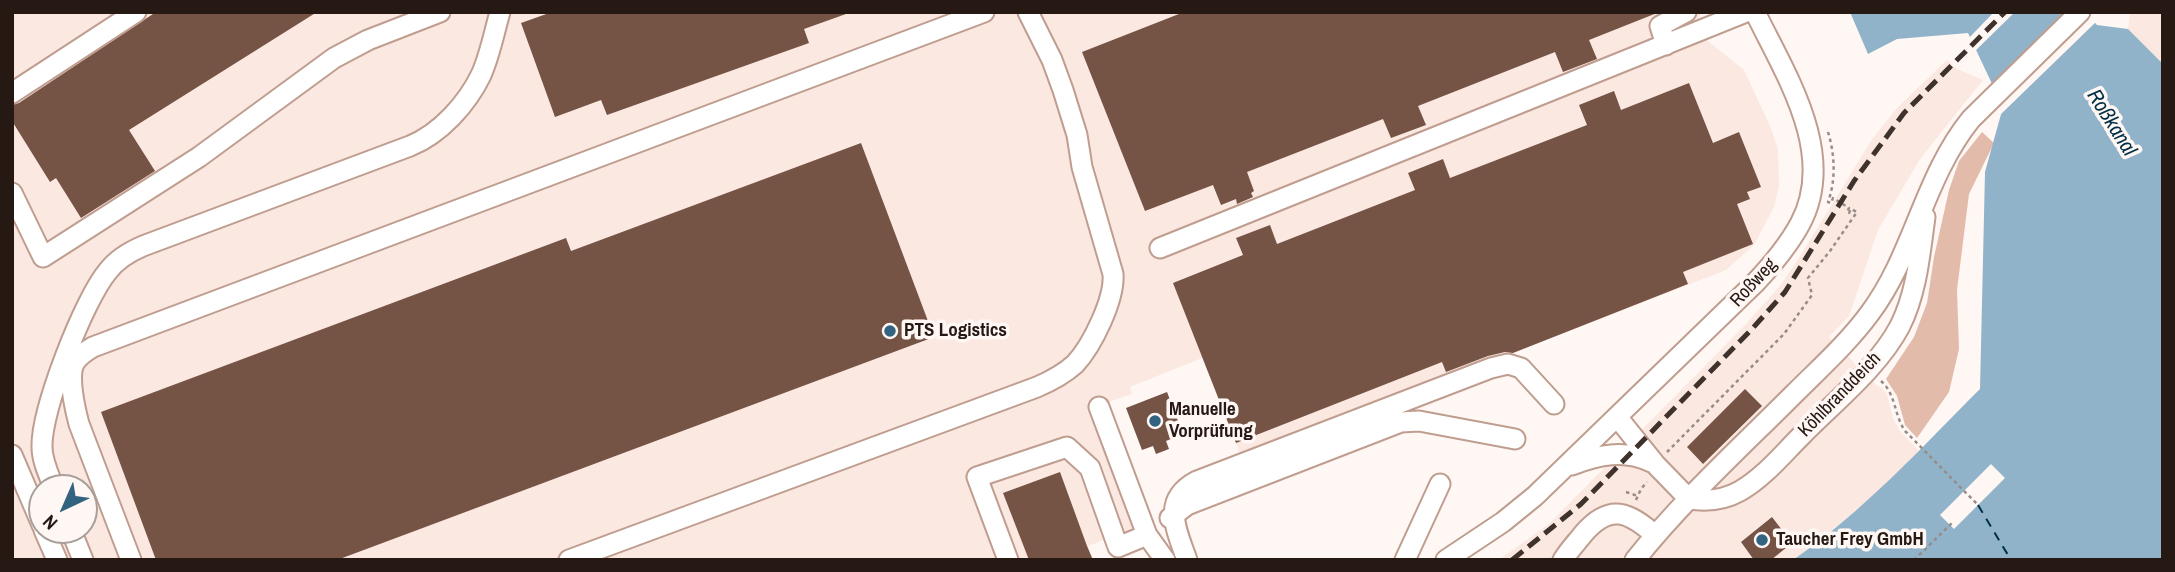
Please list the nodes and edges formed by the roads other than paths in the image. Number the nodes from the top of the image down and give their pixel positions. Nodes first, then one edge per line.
1 (136, 12) edge
2 (440, 12) edge
3 (500, 12) edge
4 (984, 12) edge
5 (1028, 12) edge
6 (1686, 12) edge
7 (1746, 12) edge
8 (1755, 12) edge
9 (2080, 12) edge
10 (405, 18) edge
11 (1665, 45) junction
12 (12, 93) edge
13 (1930, 188) junction
14 (12, 193) edge
15 (161, 239) junction
16 (1160, 248) dead end
17 (73, 366) junction
18 (1554, 404) dead end
19 (1099, 407) dead end
20 (1618, 418) junction
21 (1515, 439) dead end
22 (12, 455) edge
23 (1657, 466) junction
24 (1566, 467) junction
25 (49, 474) edge
26 (1440, 484) dead end
27 (28, 493) edge
28 (1689, 499) junction
29 (1169, 519) junction
30 (1147, 535) junction
31 (1656, 535) junction
32 (1450, 557) edge
33 (131, 560) edge
34 (569, 560) edge
35 (1008, 560) edge
36 (1165, 560) edge
37 (1188, 560) edge
38 (1405, 560) edge
39 (1563, 560) edge
40 (1635, 560) edge

1 - 12 street
2 - 10 street
3 - 15 street
4 - 17 street
5 - 34 street
6 - 11 street
7 - 11 street
8 - 20 street, Roßweg
9 - 13 street, Köhlbranddeich
10 - 14 street
11 - 16 street
13 - 28 street, Köhlbranddeich
13 - 28 street, Köhlbranddeich
15 - 17 street
15 - 25 street
17 - 33 street
18 - 29 street
19 - 30 street
20 - 23 street
20 - 24 street, Roßweg
21 - 29 street
22 - 27 street
23 - 24 street
23 - 28 street
24 - 32 street, Roßweg
26 - 38 street
28 - 31 street, Köhlbranddeich
29 - 37 street
30 - 35 street
30 - 36 street
31 - 39 street
31 - 40 street, Köhlbranddeich

